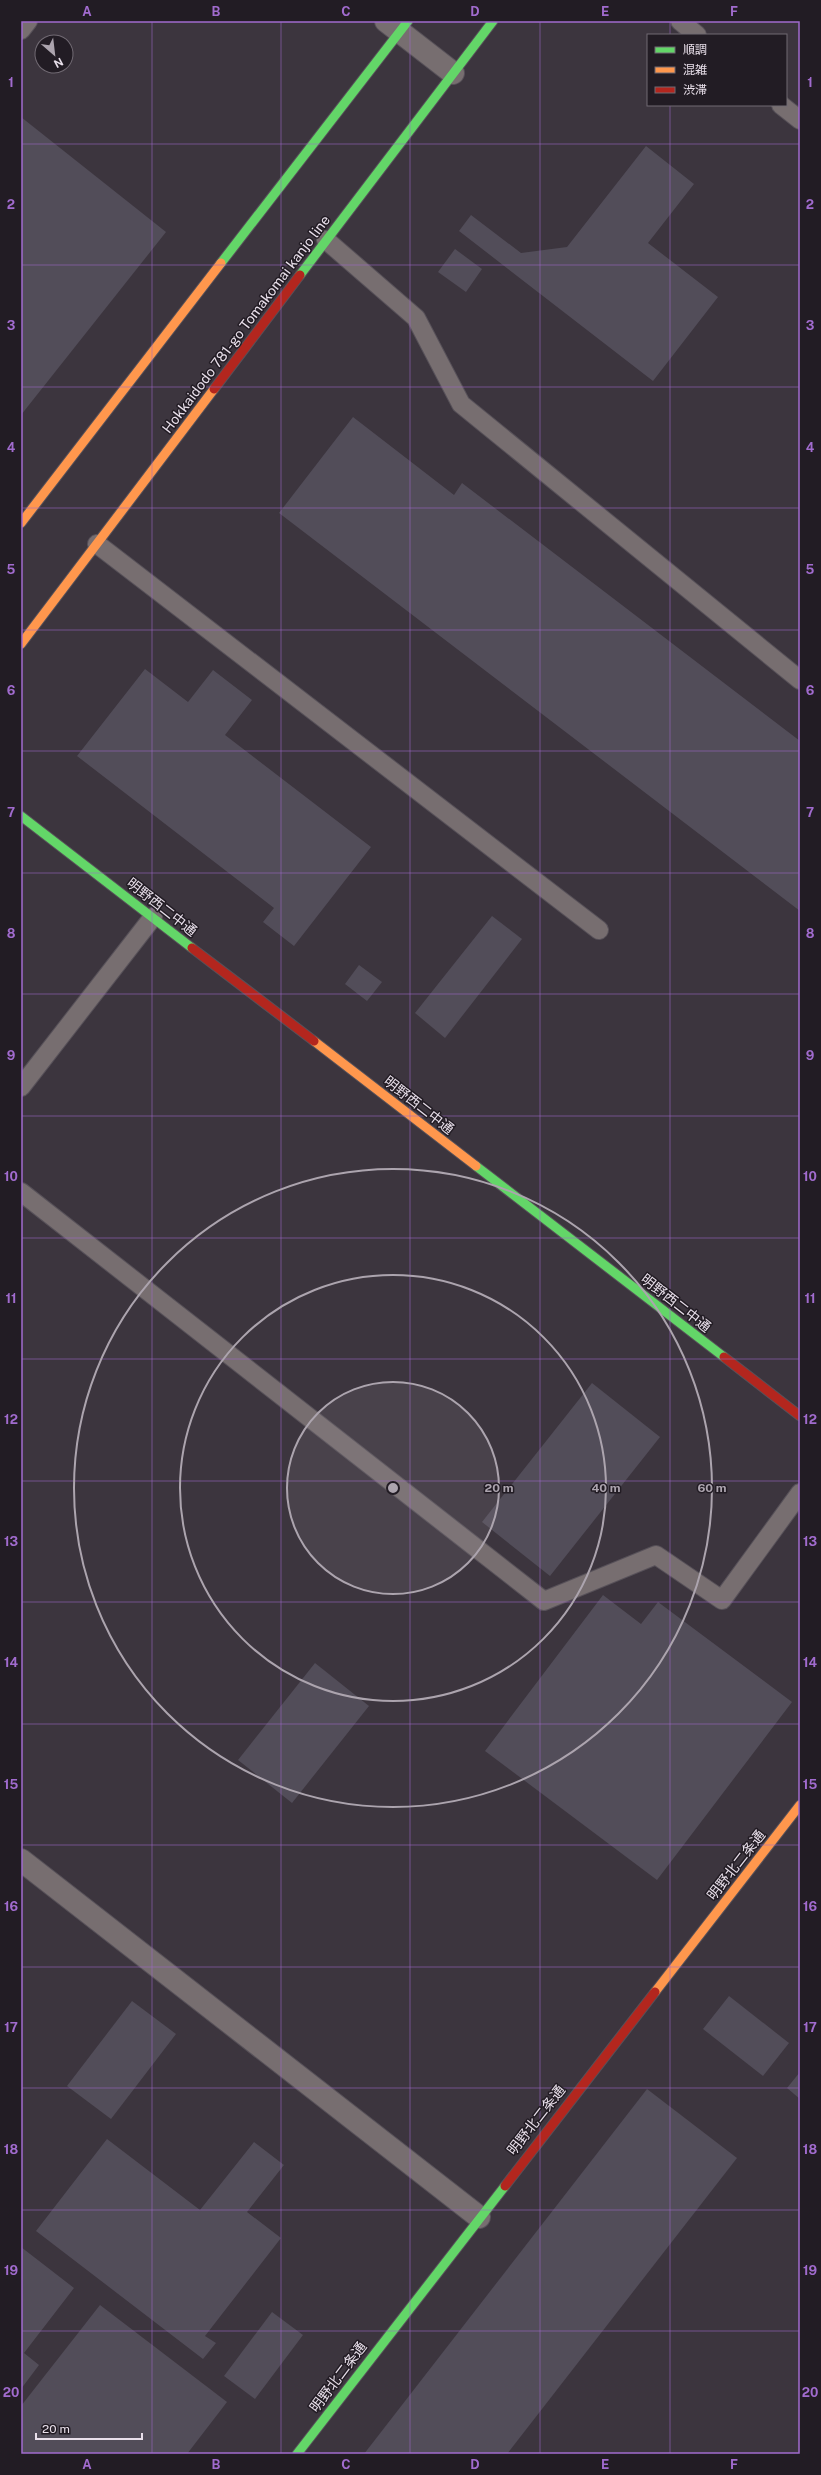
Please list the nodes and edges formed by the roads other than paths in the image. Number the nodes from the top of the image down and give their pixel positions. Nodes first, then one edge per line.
1 (28, 21) edge
2 (493, 21) edge
3 (680, 21) edge
4 (398, 25) edge
5 (21, 30) edge
6 (696, 34) edge
7 (453, 73) junction
8 (782, 106) edge
9 (800, 120) edge
10 (326, 240) junction
11 (21, 523) edge
12 (97, 544) junction
13 (21, 644) edge
14 (800, 680) edge
15 (21, 816) edge
16 (152, 917) junction
17 (599, 930) dead end
18 (21, 1087) edge
19 (21, 1192) edge
20 (800, 1416) edge
21 (800, 1493) edge
22 (800, 1805) edge
23 (21, 1860) edge
24 (479, 2217) junction
25 (297, 2454) edge

1 - 5 lane
2 - 7 street, Hokkaidodo 781-go Tomakomai kanjo line
3 - 6 lane
4 - 7 street
4 - 11 street
7 - 10 street, Hokkaidodo 781-go Tomakomai kanjo line
8 - 9 lane
10 - 12 street, Hokkaidodo 781-go Tomakomai kanjo line
10 - 14 lane
12 - 13 street, Hokkaidodo 781-go Tomakomai kanjo line
12 - 17 lane
15 - 16 street, 明野西二中通
16 - 18 lane
16 - 20 street, 明野西二中通
19 - 21 lane
22 - 24 street, 明野北二条通
23 - 24 street
24 - 25 street, 明野北二条通

